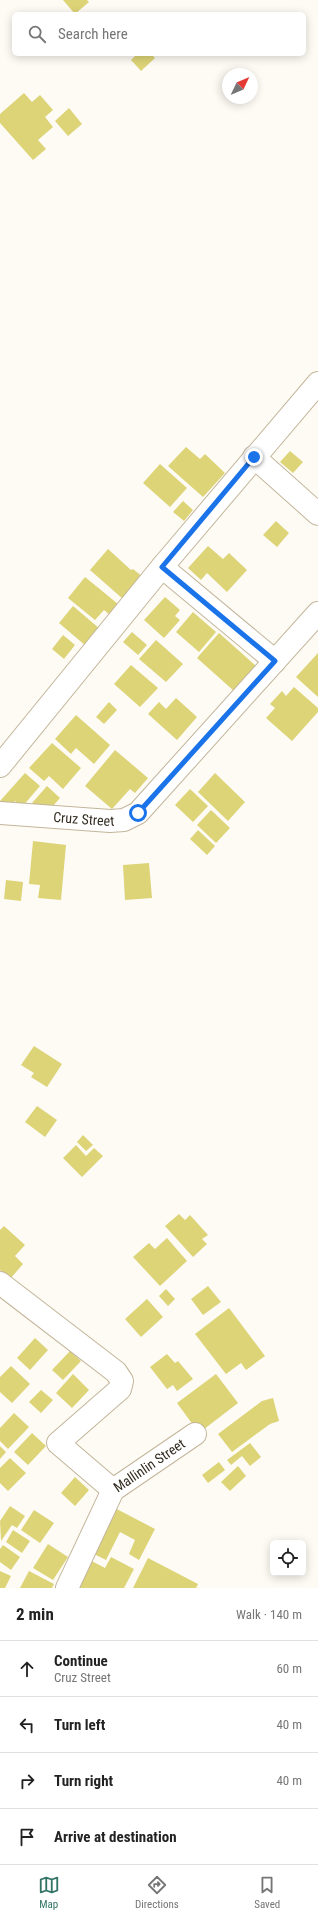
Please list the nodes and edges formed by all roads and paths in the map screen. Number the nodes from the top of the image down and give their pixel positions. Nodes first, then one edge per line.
1 (318, 383) edge
2 (254, 457) junction
3 (318, 514) edge
4 (162, 567) junction
5 (318, 613) edge
6 (275, 661) junction
7 (0, 766) edge
8 (0, 813) edge
9 (0, 1283) edge
10 (194, 1434) dead end
11 (113, 1490) junction
12 (67, 1588) edge

1 - 2 street
2 - 3 street
2 - 4 street
4 - 6 street
4 - 7 street
5 - 6 street, Cruz Street
6 - 8 street, Cruz Street
9 - 11 street
10 - 11 street, Mallinlin Street
11 - 12 street, Mallinlin Street

